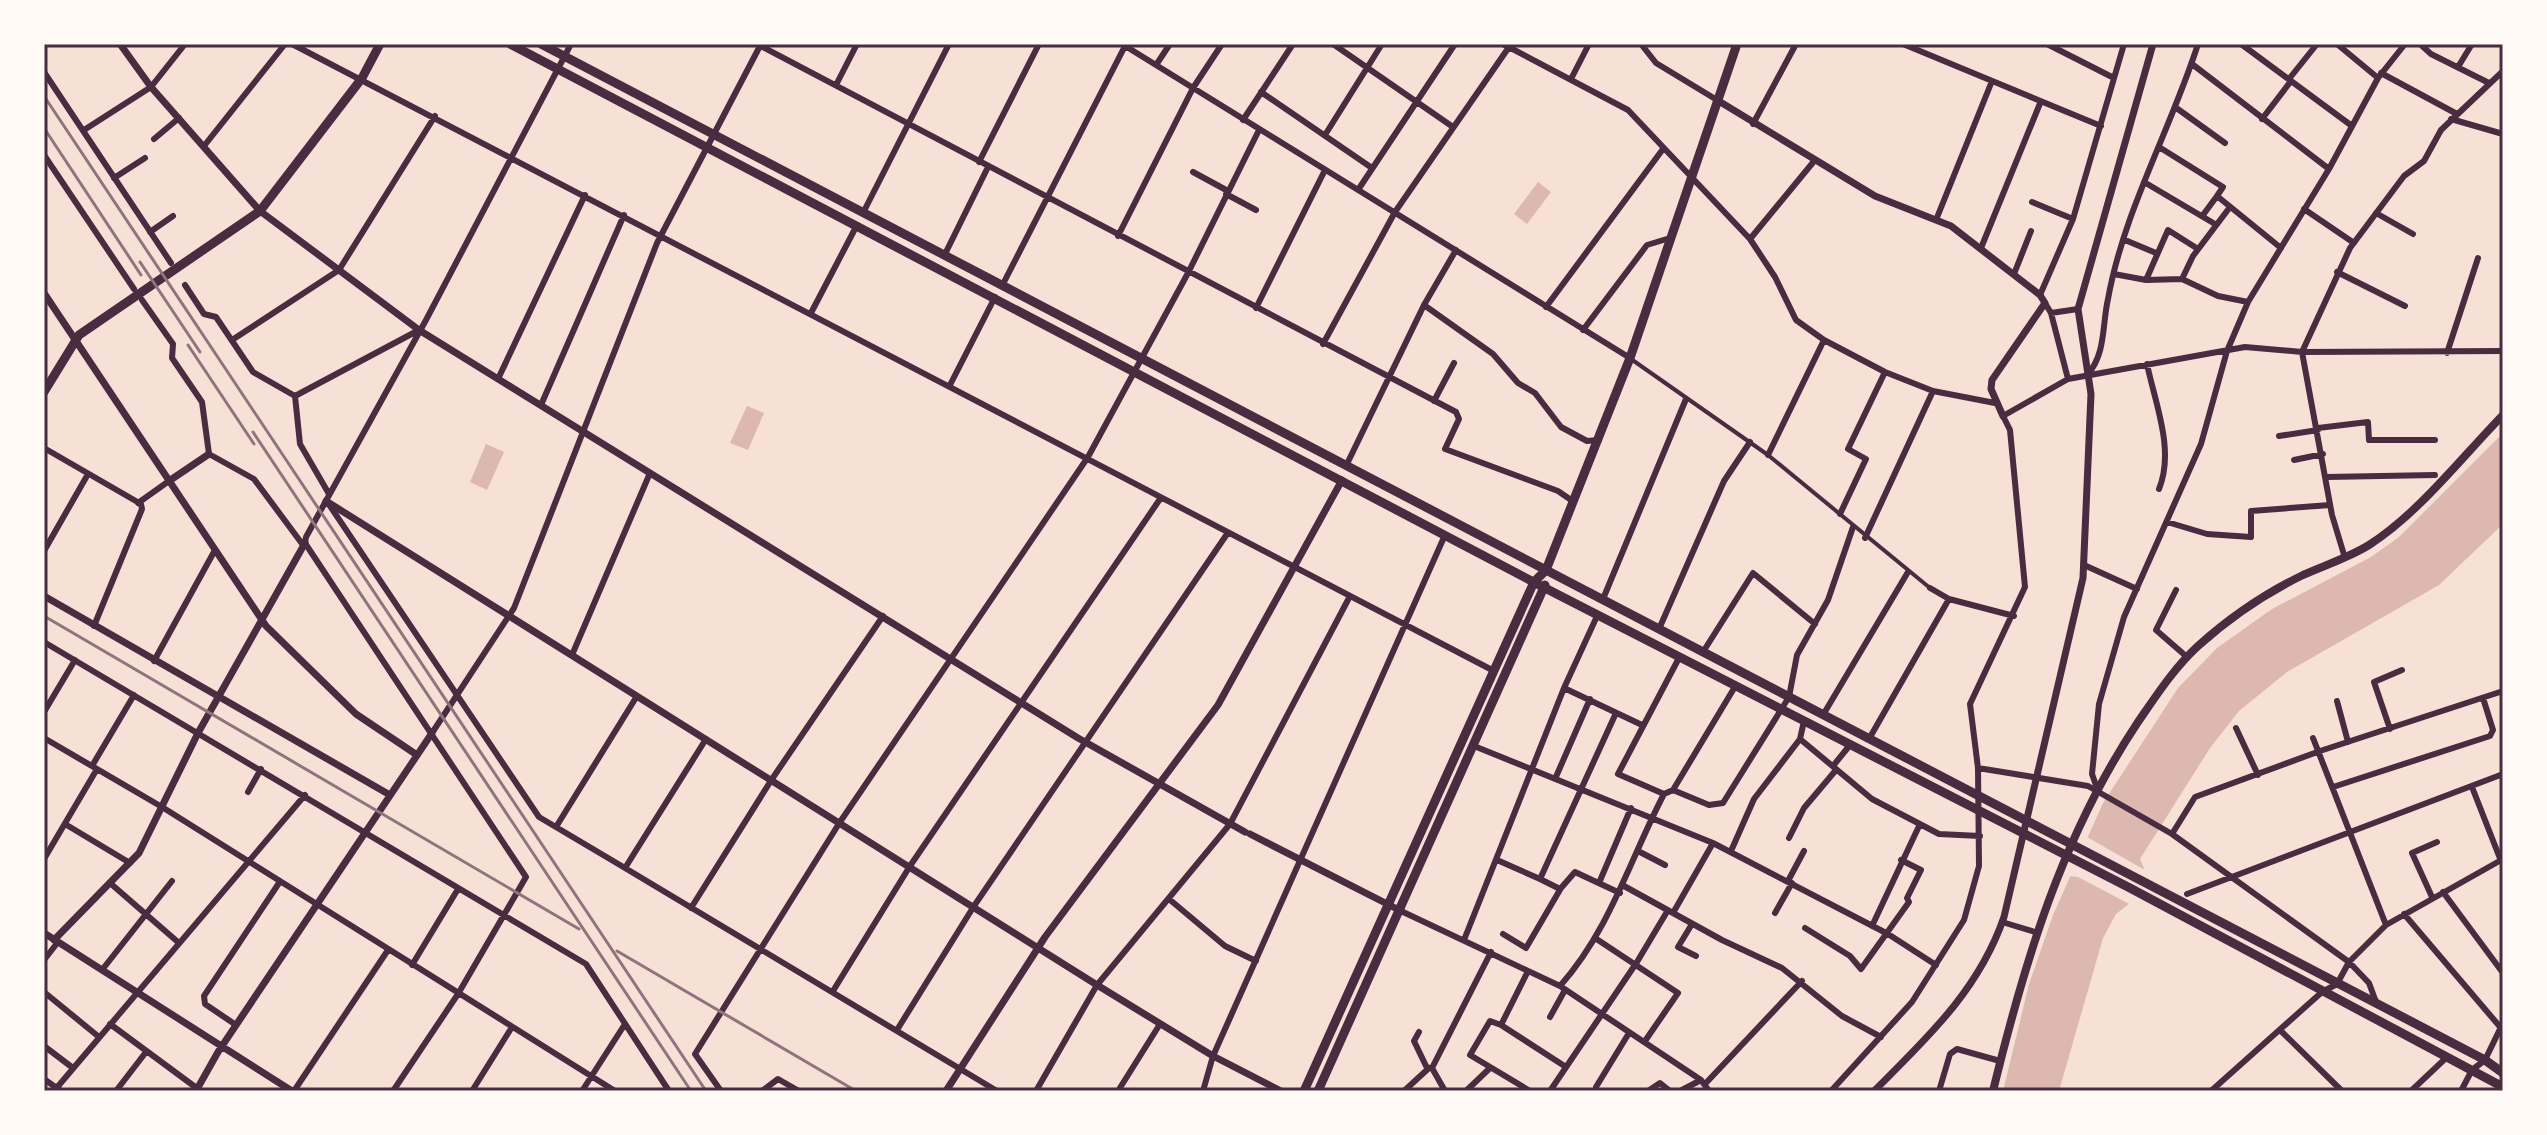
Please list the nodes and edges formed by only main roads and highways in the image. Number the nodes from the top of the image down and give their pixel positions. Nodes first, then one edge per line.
1 (380, 44) edge
2 (510, 44) edge
3 (541, 44) edge
4 (1737, 44) edge
5 (44, 392) edge
6 (2503, 415) edge
7 (1546, 570) junction
8 (1534, 582) junction
9 (1545, 588) junction
10 (2077, 847) junction
11 (2071, 859) junction
12 (2503, 1073) edge
13 (2503, 1087) edge
14 (1304, 1091) edge
15 (1318, 1091) edge
16 (1993, 1091) edge

1 - 5 main road
2 - 8 main road
3 - 7 main road
4 - 7 main road
6 - 10 main road
7 - 8 main road
7 - 9 main road
7 - 10 main road
8 - 9 main road
8 - 14 main road
9 - 11 main road
9 - 15 main road
10 - 11 main road
10 - 12 main road
11 - 13 main road
11 - 16 main road

